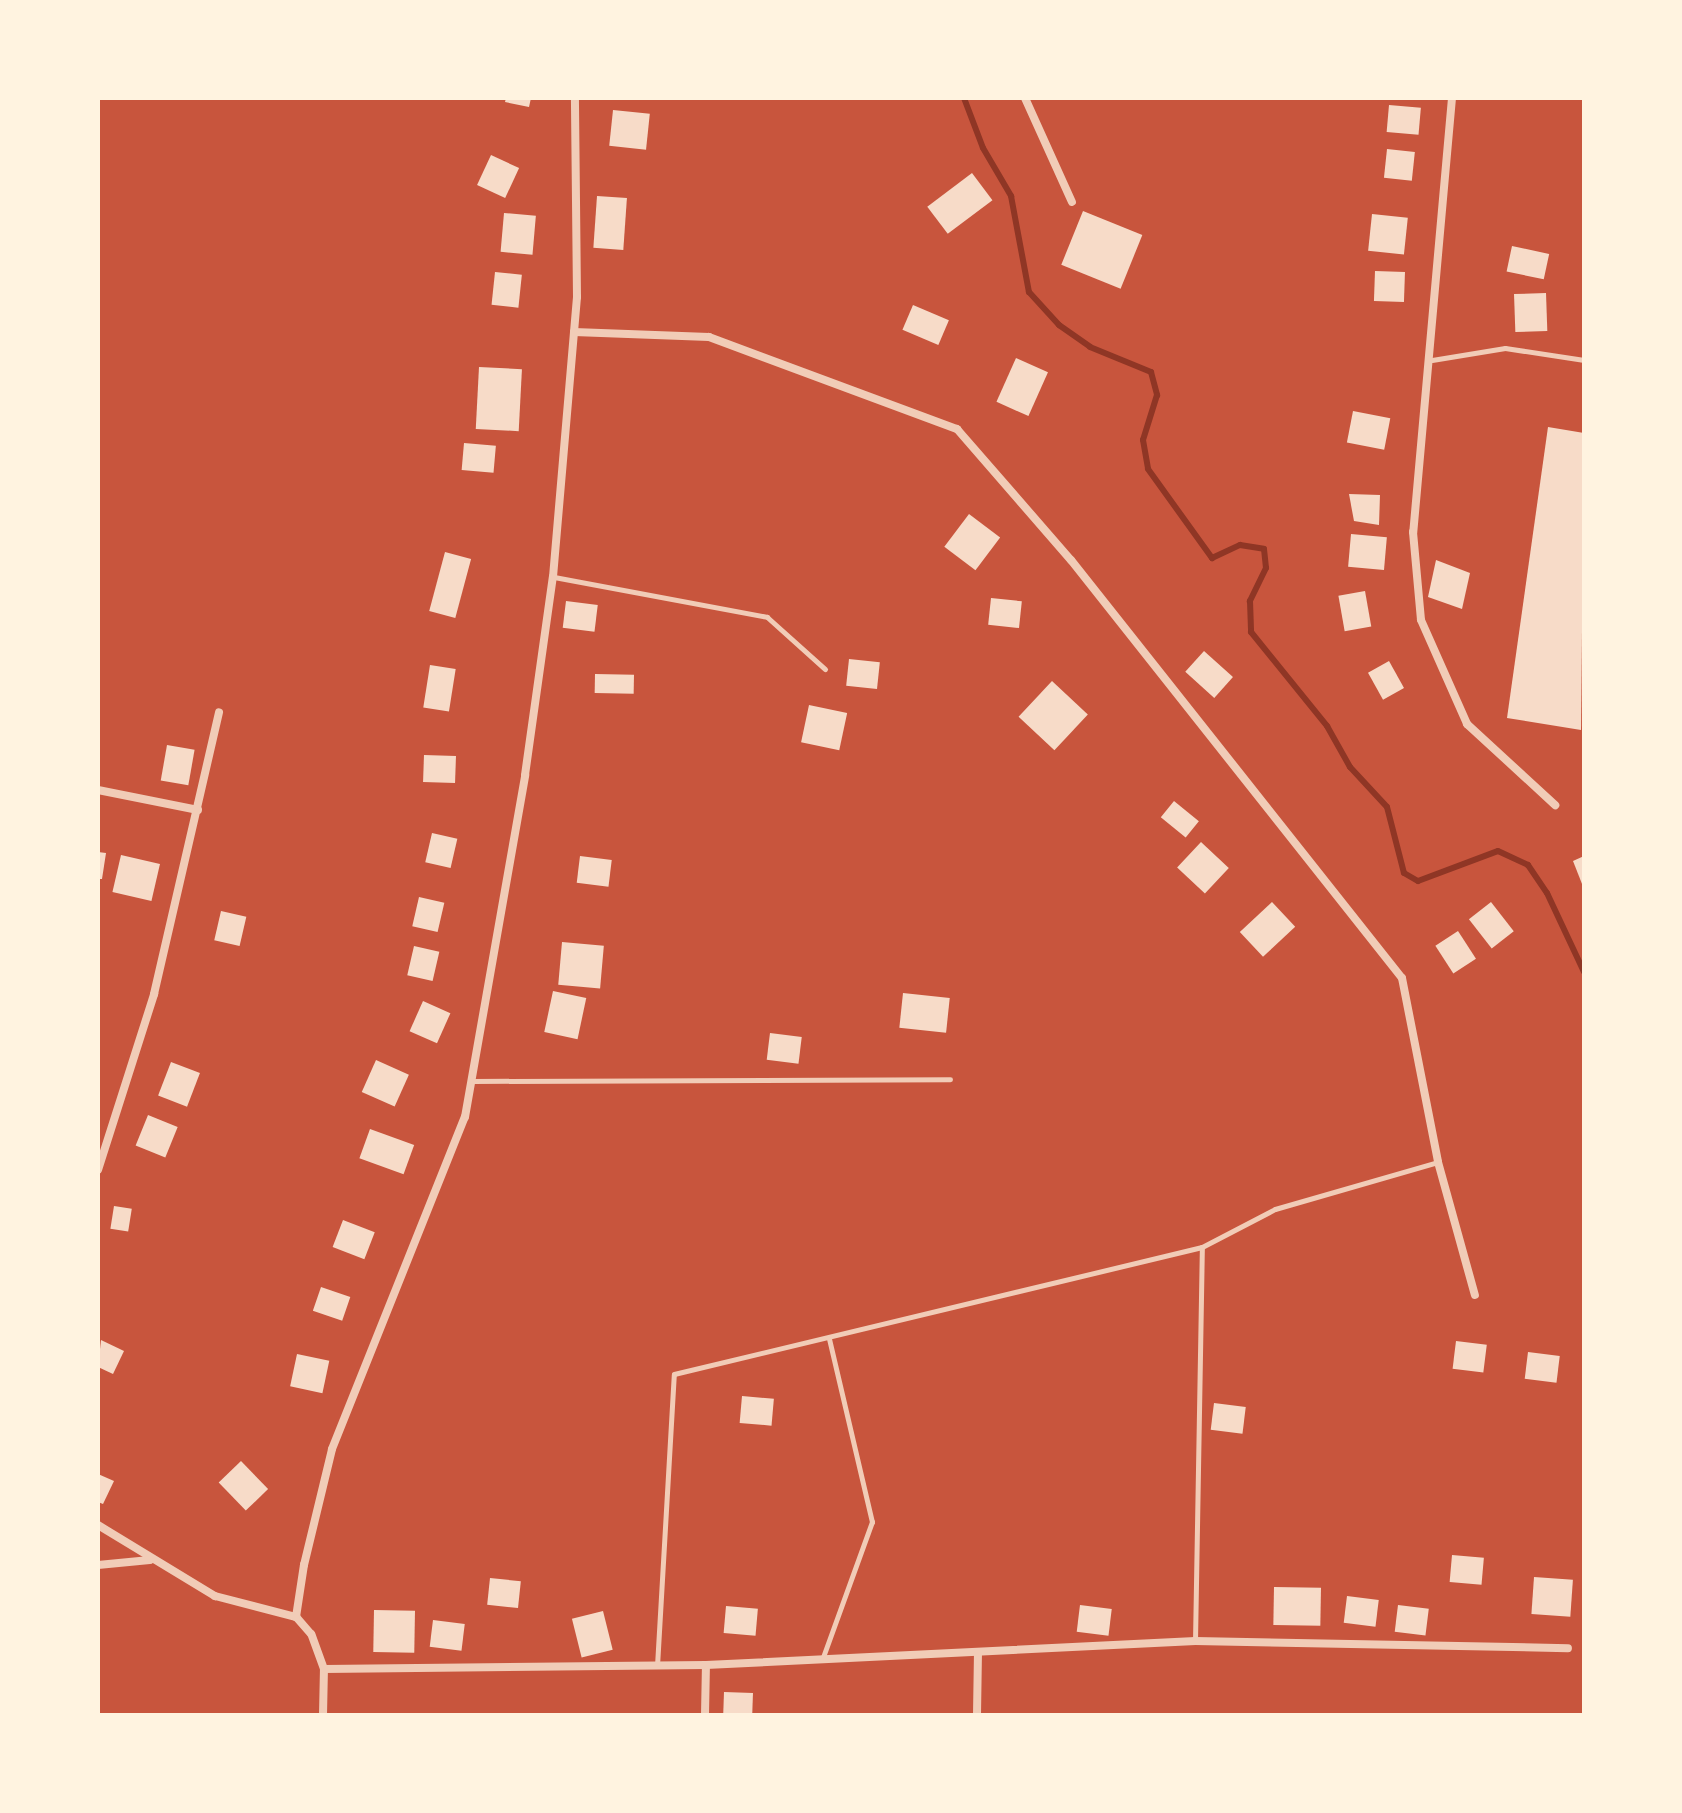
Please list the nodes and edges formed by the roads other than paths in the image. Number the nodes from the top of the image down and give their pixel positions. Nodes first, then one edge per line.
1 (575, 98) edge
2 (1025, 98) edge
3 (1452, 98) edge
4 (1072, 202) dead end
5 (574, 332) junction
6 (1432, 360) junction
7 (1584, 360) edge
8 (553, 577) junction
9 (825, 669) dead end
10 (219, 712) dead end
11 (98, 790) edge
12 (1555, 805) dead end
13 (198, 810) junction
14 (950, 1079) dead end
15 (473, 1081) junction
16 (1438, 1162) junction
17 (98, 1170) edge
18 (1202, 1247) junction
19 (1475, 1295) dead end
20 (829, 1338) junction
21 (98, 1525) edge
22 (151, 1560) junction
23 (98, 1565) edge
24 (296, 1617) junction
25 (1195, 1641) junction
26 (1568, 1648) dead end
27 (978, 1652) junction
28 (823, 1657) junction
29 (706, 1665) junction
30 (657, 1667) junction
31 (324, 1669) junction
32 (323, 1715) edge
33 (705, 1715) edge
34 (977, 1715) edge

1 - 5 street
2 - 4 street
3 - 6 street
5 - 8 street
5 - 16 street
6 - 7 lane
6 - 12 street
8 - 9 lane
8 - 15 street
10 - 13 street
11 - 13 street
13 - 17 street
14 - 15 lane
15 - 24 street
16 - 18 lane
16 - 19 street
18 - 20 lane
18 - 25 lane
20 - 28 lane
20 - 30 lane
21 - 22 street
22 - 23 street
22 - 24 street
24 - 31 street
25 - 26 street
25 - 27 street
27 - 28 street
27 - 34 street
28 - 29 street
29 - 30 street
29 - 33 street
30 - 31 street
31 - 32 street

